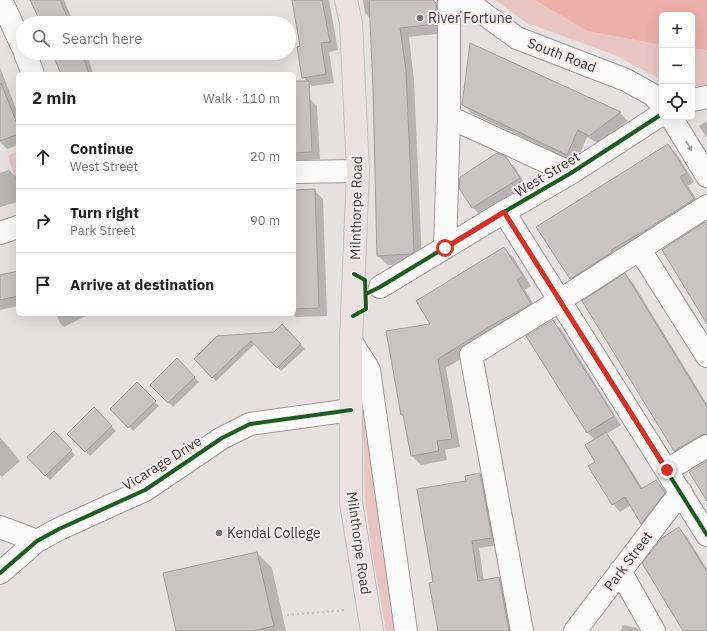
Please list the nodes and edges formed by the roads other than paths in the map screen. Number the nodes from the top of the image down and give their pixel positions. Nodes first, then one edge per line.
1 (1, 0) edge
2 (346, 0) edge
3 (449, 0) edge
4 (465, 0) edge
5 (16, 33) edge
6 (28, 60) edge
7 (32, 72) edge
8 (707, 97) edge
9 (695, 99) edge
10 (659, 102) edge
11 (659, 116) edge
12 (449, 117) junction
13 (673, 120) edge
14 (358, 171) junction
15 (296, 172) edge
16 (571, 173) junction
17 (707, 176) edge
18 (707, 206) edge
19 (504, 212) junction
20 (16, 228) edge
21 (0, 233) edge
22 (445, 248) junction
23 (640, 250) junction
24 (380, 287) dead end
25 (559, 300) junction
26 (352, 340) junction
27 (707, 356) edge
28 (351, 410) junction
29 (707, 446) edge
30 (667, 470) junction
31 (681, 492) junction
32 (0, 527) edge
33 (707, 535) edge
34 (37, 541) junction
35 (620, 571) junction
36 (0, 574) edge
37 (372, 631) edge
38 (406, 631) edge
39 (522, 631) edge
40 (575, 631) edge
41 (654, 631) edge

1 - 5 street
2 - 14 highway, Milnthorpe Road
3 - 12 street
4 - 10 street, South Road
6 - 7 street
8 - 9 street
11 - 16 street, West Street
12 - 16 street
12 - 22 street
13 -> 17 street
14 - 15 street
14 - 26 highway, Milnthorpe Road
16 - 19 street, West Street
18 - 23 street
19 - 22 street, West Street
19 - 25 street
20 - 21 street
22 - 24 street, West Street
23 - 25 street
23 - 27 street
25 - 30 street
25 - 39 street
26 - 28 highway, Milnthorpe Road
26 - 38 street
28 - 34 street, Vicarage Drive
28 - 37 highway, Milnthorpe Road
29 - 30 street
30 - 31 street
31 - 33 street
31 - 35 street, Park Street
32 - 34 street
34 - 36 street, Vicarage Drive
35 - 40 street, Park Street
35 - 41 street

